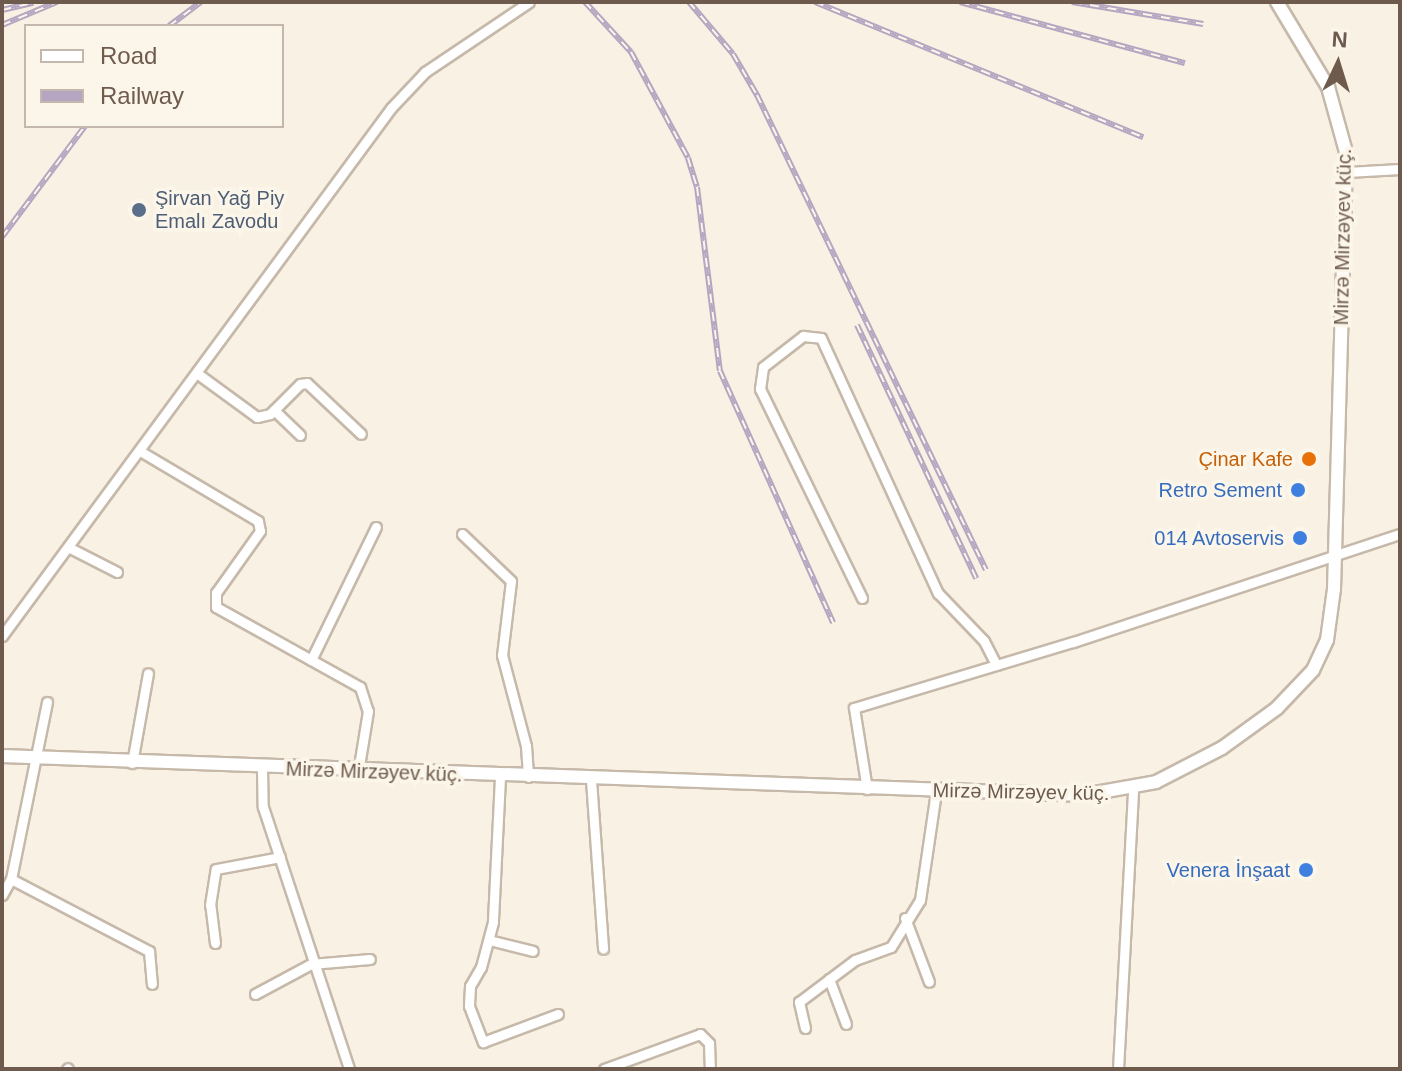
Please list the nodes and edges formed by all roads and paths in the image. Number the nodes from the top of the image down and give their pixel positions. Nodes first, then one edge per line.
1 (529, 2) edge
2 (1277, 2) edge
3 (1400, 169) edge
4 (1347, 172) junction
5 (198, 374) junction
6 (274, 410) junction
7 (361, 434) dead end
8 (300, 435) dead end
9 (140, 451) junction
10 (376, 527) dead end
11 (462, 534) dead end
12 (1400, 534) edge
13 (68, 547) junction
14 (1335, 557) junction
15 (117, 572) dead end
16 (862, 598) dead end
17 (2, 636) edge
18 (311, 660) junction
19 (996, 665) junction
20 (148, 673) dead end
21 (47, 702) dead end
22 (2, 756) edge
23 (33, 757) junction
24 (132, 763) junction
25 (262, 768) junction
26 (358, 772) junction
27 (500, 777) junction
28 (528, 777) junction
29 (591, 780) junction
30 (867, 789) junction
31 (1133, 790) junction
32 (936, 791) junction
33 (280, 857) junction
34 (11, 879) junction
35 (2, 895) edge
36 (905, 918) junction
37 (489, 940) junction
38 (215, 943) dead end
39 (603, 949) dead end
40 (533, 951) dead end
41 (370, 959) dead end
42 (311, 964) junction
43 (829, 979) junction
44 (929, 982) dead end
45 (152, 984) dead end
46 (255, 994) dead end
47 (558, 1014) dead end
48 (846, 1024) dead end
49 (805, 1028) dead end
50 (349, 1069) edge
51 (604, 1069) edge
52 (710, 1069) edge
53 (1118, 1069) edge

1 - 5 street
2 - 4 main road, Mirzə Mirzəyev küç.
3 - 4 street
4 - 14 main road, Mirzə Mirzəyev küç.
5 - 6 street
5 - 9 street
6 - 7 street
6 - 8 street
9 - 13 street
9 - 18 street
10 - 18 street
11 - 28 street
12 - 14 street
13 - 15 street
13 - 17 street
14 - 19 street
14 - 31 main road, Mirzə Mirzəyev küç.
16 - 19 street
18 - 26 street
19 - 30 street
20 - 24 street
21 - 23 street
22 - 23 main road, Mirzə Mirzəyev küç.
23 - 24 main road, Mirzə Mirzəyev küç.
23 - 34 street
24 - 25 main road, Mirzə Mirzəyev küç.
25 - 26 main road, Mirzə Mirzəyev küç.
25 - 33 street
26 - 27 main road, Mirzə Mirzəyev küç.
27 - 28 main road, Mirzə Mirzəyev küç.
27 - 37 street
28 - 29 main road, Mirzə Mirzəyev küç.
29 - 30 main road, Mirzə Mirzəyev küç.
29 - 39 street
30 - 32 main road, Mirzə Mirzəyev küç.
31 - 32 main road, Mirzə Mirzəyev küç.
31 - 53 street
32 - 36 street
33 - 38 street
33 - 42 street
34 - 35 street
34 - 45 street
36 - 43 street
36 - 44 street
37 - 40 street
37 - 47 street
41 - 42 street
42 - 46 street
42 - 50 street
43 - 48 street
43 - 49 street
51 - 52 street

